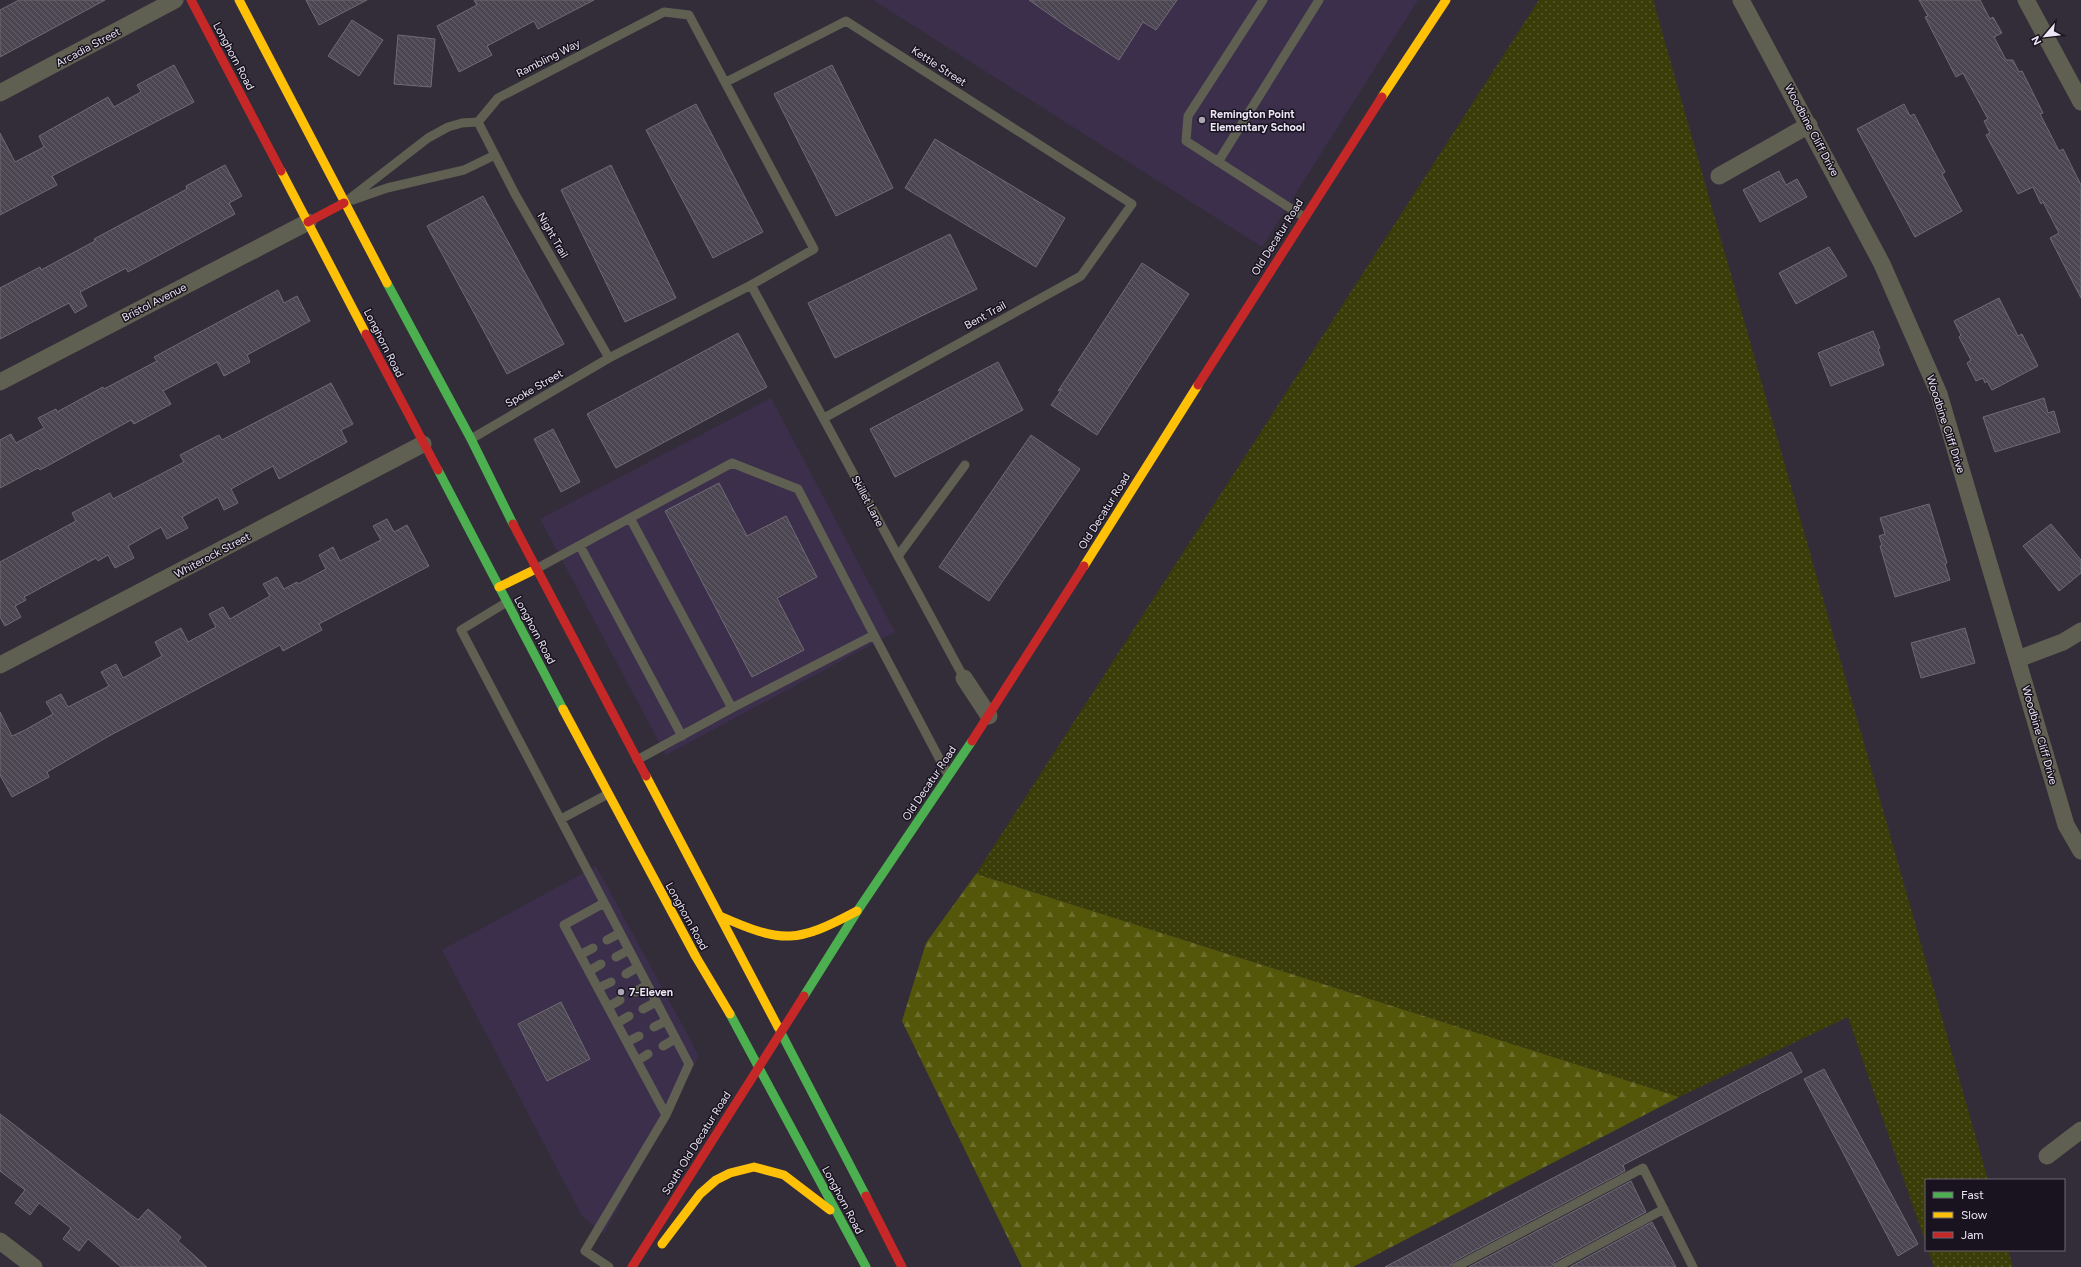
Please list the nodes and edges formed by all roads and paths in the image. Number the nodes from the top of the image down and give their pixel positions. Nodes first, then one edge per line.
1 (175, 0) edge
2 (191, 0) edge
3 (239, 0) edge
4 (1263, 0) edge
5 (1319, 0) edge
6 (1446, 0) edge
7 (1741, 0) edge
8 (2026, 0) edge
9 (726, 82) junction
10 (0, 93) edge
11 (2081, 102) edge
12 (478, 122) junction
13 (1809, 125) junction
14 (495, 155) junction
15 (1218, 162) junction
16 (1719, 176) dead end
17 (344, 203) junction
18 (1132, 204) joint
19 (1304, 217) junction
20 (308, 222) junction
21 (751, 285) junction
22 (609, 358) junction
23 (0, 382) edge
24 (824, 418) junction
25 (471, 439) junction
26 (423, 444) junction
27 (965, 464) dead end
28 (630, 518) junction
29 (580, 546) junction
30 (898, 556) junction
31 (536, 569) junction
32 (499, 587) junction
33 (507, 602) junction
34 (2081, 631) edge
35 (874, 635) junction
36 (2018, 659) junction
37 (0, 666) edge
38 (964, 678) joint
39 (732, 708) junction
40 (989, 716) junction
41 (682, 736) junction
42 (637, 760) junction
43 (949, 775) junction
44 (608, 794) junction
45 (561, 819) junction
46 (2081, 851) edge
47 (604, 903) junction
48 (858, 910) junction
49 (720, 916) junction
50 (620, 933) junction
51 (607, 940) dead end
52 (593, 948) dead end
53 (629, 950) junction
54 (580, 955) junction
55 (616, 957) dead end
56 (602, 964) dead end
57 (638, 967) junction
58 (589, 971) junction
59 (626, 974) dead end
60 (611, 982) dead end
61 (647, 985) junction
62 (598, 988) junction
63 (635, 992) dead end
64 (620, 1000) dead end
65 (656, 1002) junction
66 (608, 1006) junction
67 (643, 1009) dead end
68 (629, 1016) dead end
69 (666, 1021) junction
70 (617, 1023) junction
71 (654, 1027) dead end
72 (780, 1033) junction
73 (639, 1036) dead end
74 (675, 1039) junction
75 (627, 1042) junction
76 (663, 1046) dead end
77 (648, 1054) dead end
78 (637, 1061) junction
79 (759, 1065) junction
80 (666, 1115) junction
81 (2081, 1130) edge
82 (2047, 1156) dead end
83 (1664, 1209) junction
84 (838, 1217) junction
85 (0, 1241) edge
86 (658, 1249) dead end
87 (34, 1267) edge
88 (609, 1267) edge
89 (632, 1267) edge
90 (866, 1267) edge
91 (902, 1267) edge
92 (1456, 1267) edge
93 (1557, 1267) edge
94 (1693, 1267) edge

1 - 10 street, Arcadia Street
2 - 20 main road, Longhorn Road
3 - 17 main road, Longhorn Road
4 - 15 lane
5 - 15 lane
6 - 19 main road, Old Decatur Road
7 - 13 street, Woodbine Cliff Drive
8 - 11 street
9 - 12 lane, Rambling Way
9 - 18 lane, Kettle Street
9 - 21 lane, Rambling Way
12 - 14 lane, Night Trail
12 - 17 lane
13 - 16 street
13 - 36 street, Woodbine Cliff Drive
14 - 17 lane
14 - 22 lane, Night Trail
15 - 19 lane
17 - 20 main road
17 - 25 main road, Longhorn Road
18 - 24 lane, Bent Trail
19 - 40 main road, Old Decatur Road
20 - 23 street, Bristol Avenue
20 - 26 main road, Longhorn Road
21 - 22 lane, Spoke Street
21 - 24 lane, Skillet Lane
22 - 25 lane, Spoke Street
24 - 30 lane, Skillet Lane
25 - 31 main road, Longhorn Road
26 - 32 main road, Longhorn Road
26 - 37 street, Whiterock Street
27 - 30 lane
28 - 29 lane
28 - 35 lane
28 - 39 lane
29 - 31 lane
29 - 41 lane
30 - 38 lane, Skillet Lane
31 - 32 main road
31 - 42 main road, Longhorn Road
32 - 33 main road, Longhorn Road
33 - 44 main road, Longhorn Road
33 - 45 lane
34 - 36 street
35 - 39 lane
35 - 43 lane
36 - 46 street, Woodbine Cliff Drive
38 - 40 street, Skillet Lane
39 - 41 lane
40 - 43 main road, Old Decatur Road
41 - 42 lane
42 - 49 main road, Longhorn Road
43 - 48 main road, Old Decatur Road
44 - 45 lane
44 - 79 main road, Longhorn Road
45 - 47 lane
47 - 50 lane
47 - 54 lane
48 - 49 main road
48 - 72 main road, Old Decatur Road
49 - 72 main road, Longhorn Road
50 - 51 lane
50 - 53 lane
52 - 54 lane
53 - 55 lane
53 - 57 lane
54 - 58 lane
56 - 58 lane
57 - 59 lane
57 - 61 lane
58 - 62 lane
60 - 62 lane
61 - 63 lane
61 - 65 lane
62 - 66 lane
64 - 66 lane
65 - 67 lane
65 - 69 lane
66 - 70 lane
68 - 70 lane
69 - 71 lane
69 - 74 lane
70 - 75 lane
72 - 79 main road, South Old Decatur Road
72 - 91 main road, Longhorn Road
73 - 75 lane
74 - 76 lane
74 - 80 lane
75 - 78 lane
77 - 78 lane
78 - 80 lane
79 - 84 main road, Longhorn Road
79 - 89 main road, South Old Decatur Road
80 - 88 lane
81 - 82 street
83 - 92 lane
83 - 93 lane
83 - 94 lane
84 - 86 main road
84 - 90 main road, Longhorn Road
85 - 87 street

